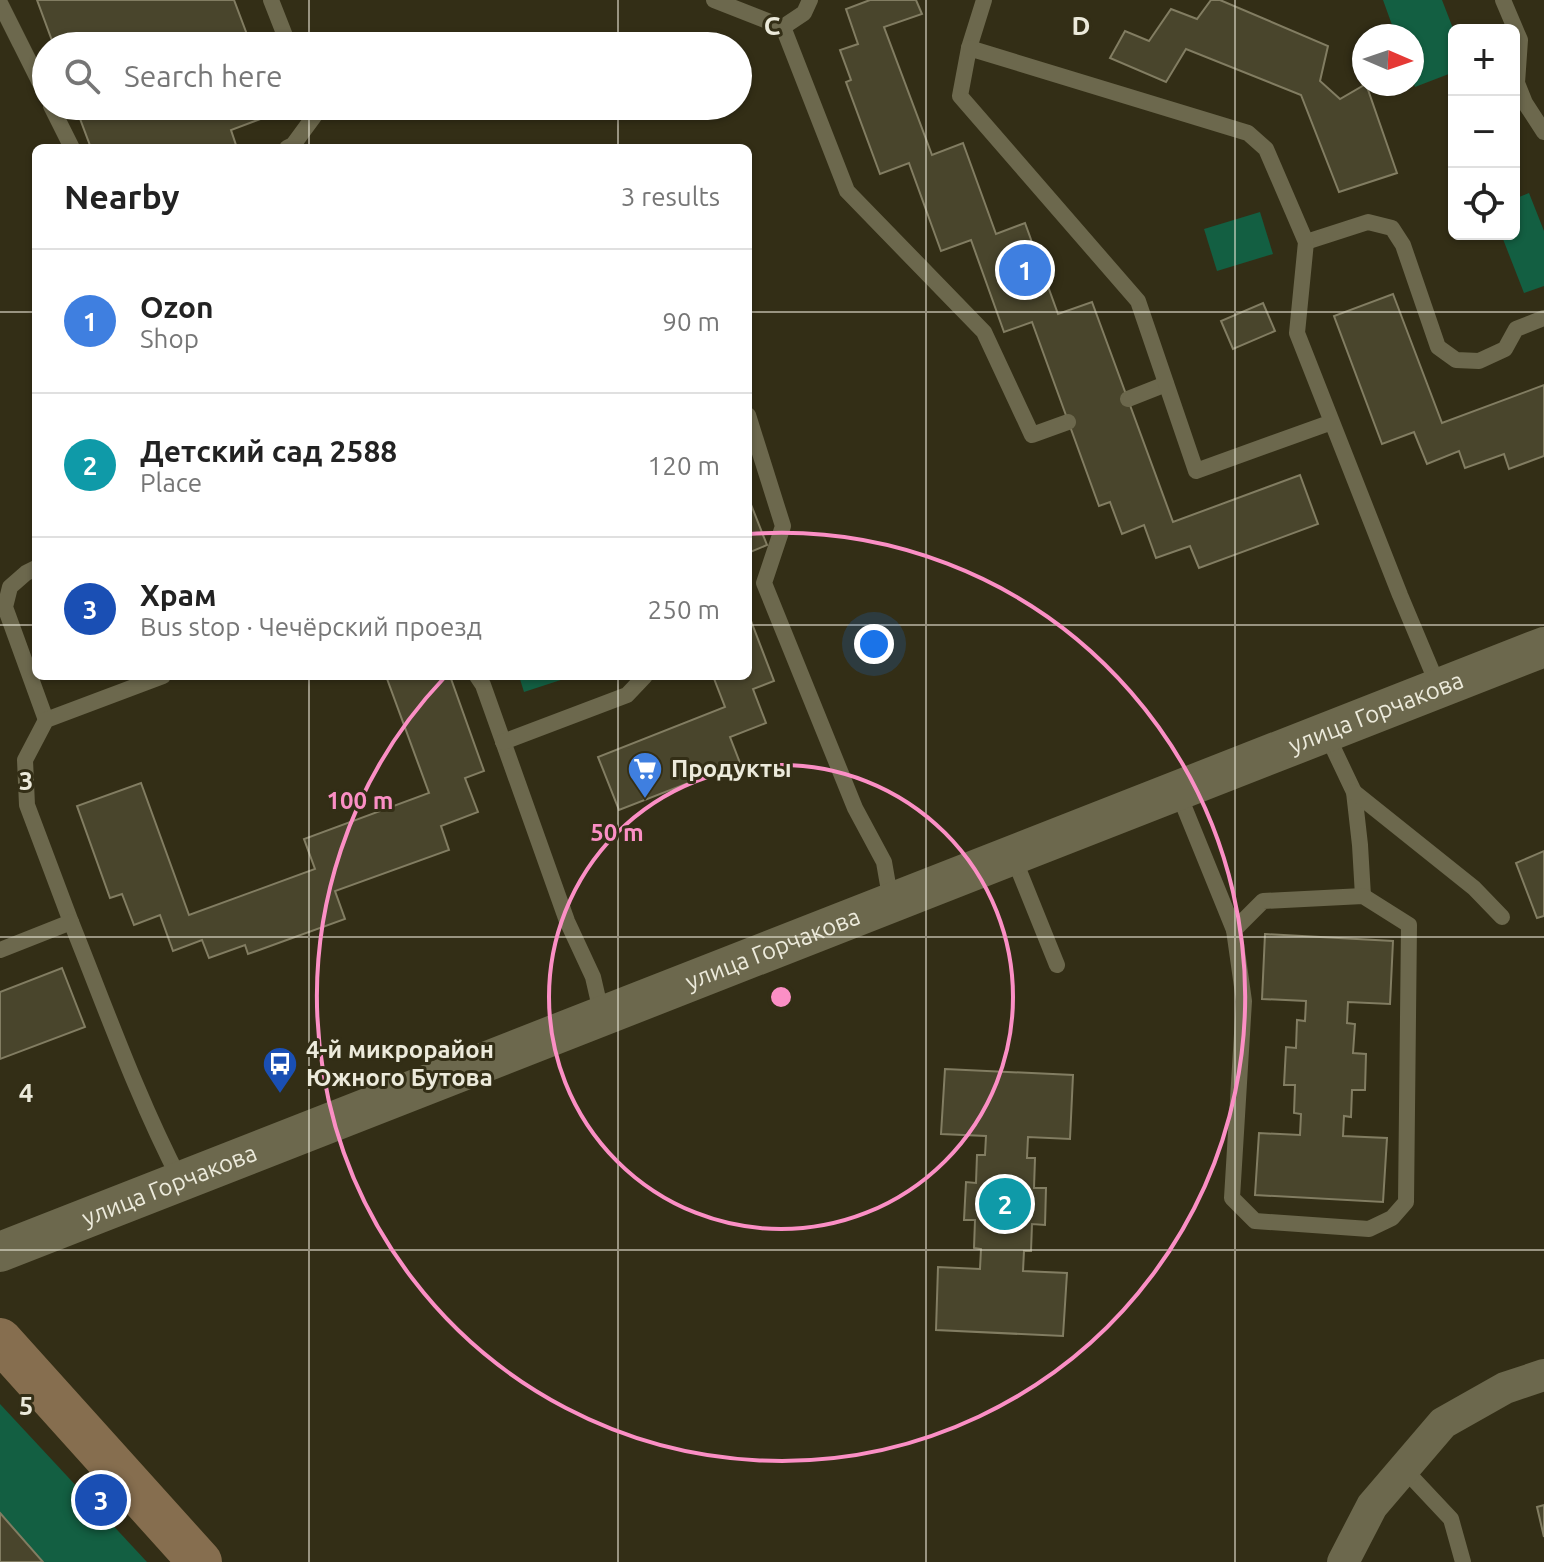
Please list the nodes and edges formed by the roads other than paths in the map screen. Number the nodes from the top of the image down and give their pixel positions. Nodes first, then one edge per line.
1 (271, 0) edge
2 (714, 0) edge
3 (810, 0) edge
4 (984, 0) edge
5 (1503, 0) edge
6 (0, 3) edge
7 (783, 27) junction
8 (284, 32) edge
9 (969, 48) junction
10 (32, 67) edge
11 (58, 120) edge
12 (311, 120) edge
13 (1544, 132) edge
14 (70, 144) edge
15 (294, 144) edge
16 (1306, 242) junction
17 (1544, 318) edge
18 (1166, 384) junction
19 (1128, 399) dead end
20 (1068, 422) dead end
21 (1332, 422) junction
22 (752, 428) edge
23 (32, 570) edge
24 (1544, 647) edge
25 (152, 680) edge
26 (480, 680) edge
27 (641, 680) edge
28 (1439, 688) junction
29 (46, 720) junction
30 (1325, 732) junction
31 (503, 742) junction
32 (1177, 791) junction
33 (1354, 792) junction
34 (1013, 856) junction
35 (1363, 896) junction
36 (891, 903) junction
37 (1502, 917) dead end
38 (71, 922) junction
39 (1234, 930) junction
40 (0, 950) edge
41 (1057, 965) dead end
42 (602, 1016) junction
43 (180, 1180) junction
44 (0, 1252) edge
45 (0, 1340) edge
46 (1544, 1375) edge
47 (1404, 1469) junction
48 (200, 1562) edge
49 (1343, 1562) edge
50 (1463, 1562) edge

1 - 8 lane
2 - 7 lane
3 - 7 lane
4 - 9 lane
5 - 13 lane
6 - 10 lane
7 - 20 lane
9 - 16 lane
9 - 18 lane
11 - 14 lane
12 - 15 lane
16 - 17 lane
16 - 21 lane
18 - 19 lane
18 - 21 lane
21 - 28 lane
22 - 36 lane
23 - 29 lane
24 - 28 street, улица Горчакова
25 - 29 lane
26 - 31 lane
27 - 31 lane
28 - 30 street, улица Горчакова
29 - 38 lane
30 - 32 street, улица Горчакова
30 - 33 lane
31 - 42 lane
32 - 34 street, улица Горчакова
32 - 39 lane
33 - 35 lane
33 - 37 lane
34 - 36 street, улица Горчакова
34 - 41 lane
35 - 39 lane
35 - 39 lane
36 - 42 street, улица Горчакова
38 - 40 lane
38 - 43 lane
42 - 43 street, улица Горчакова
43 - 44 street, улица Горчакова
45 - 48 main road
46 - 47 street
47 - 49 street
47 - 50 lane

